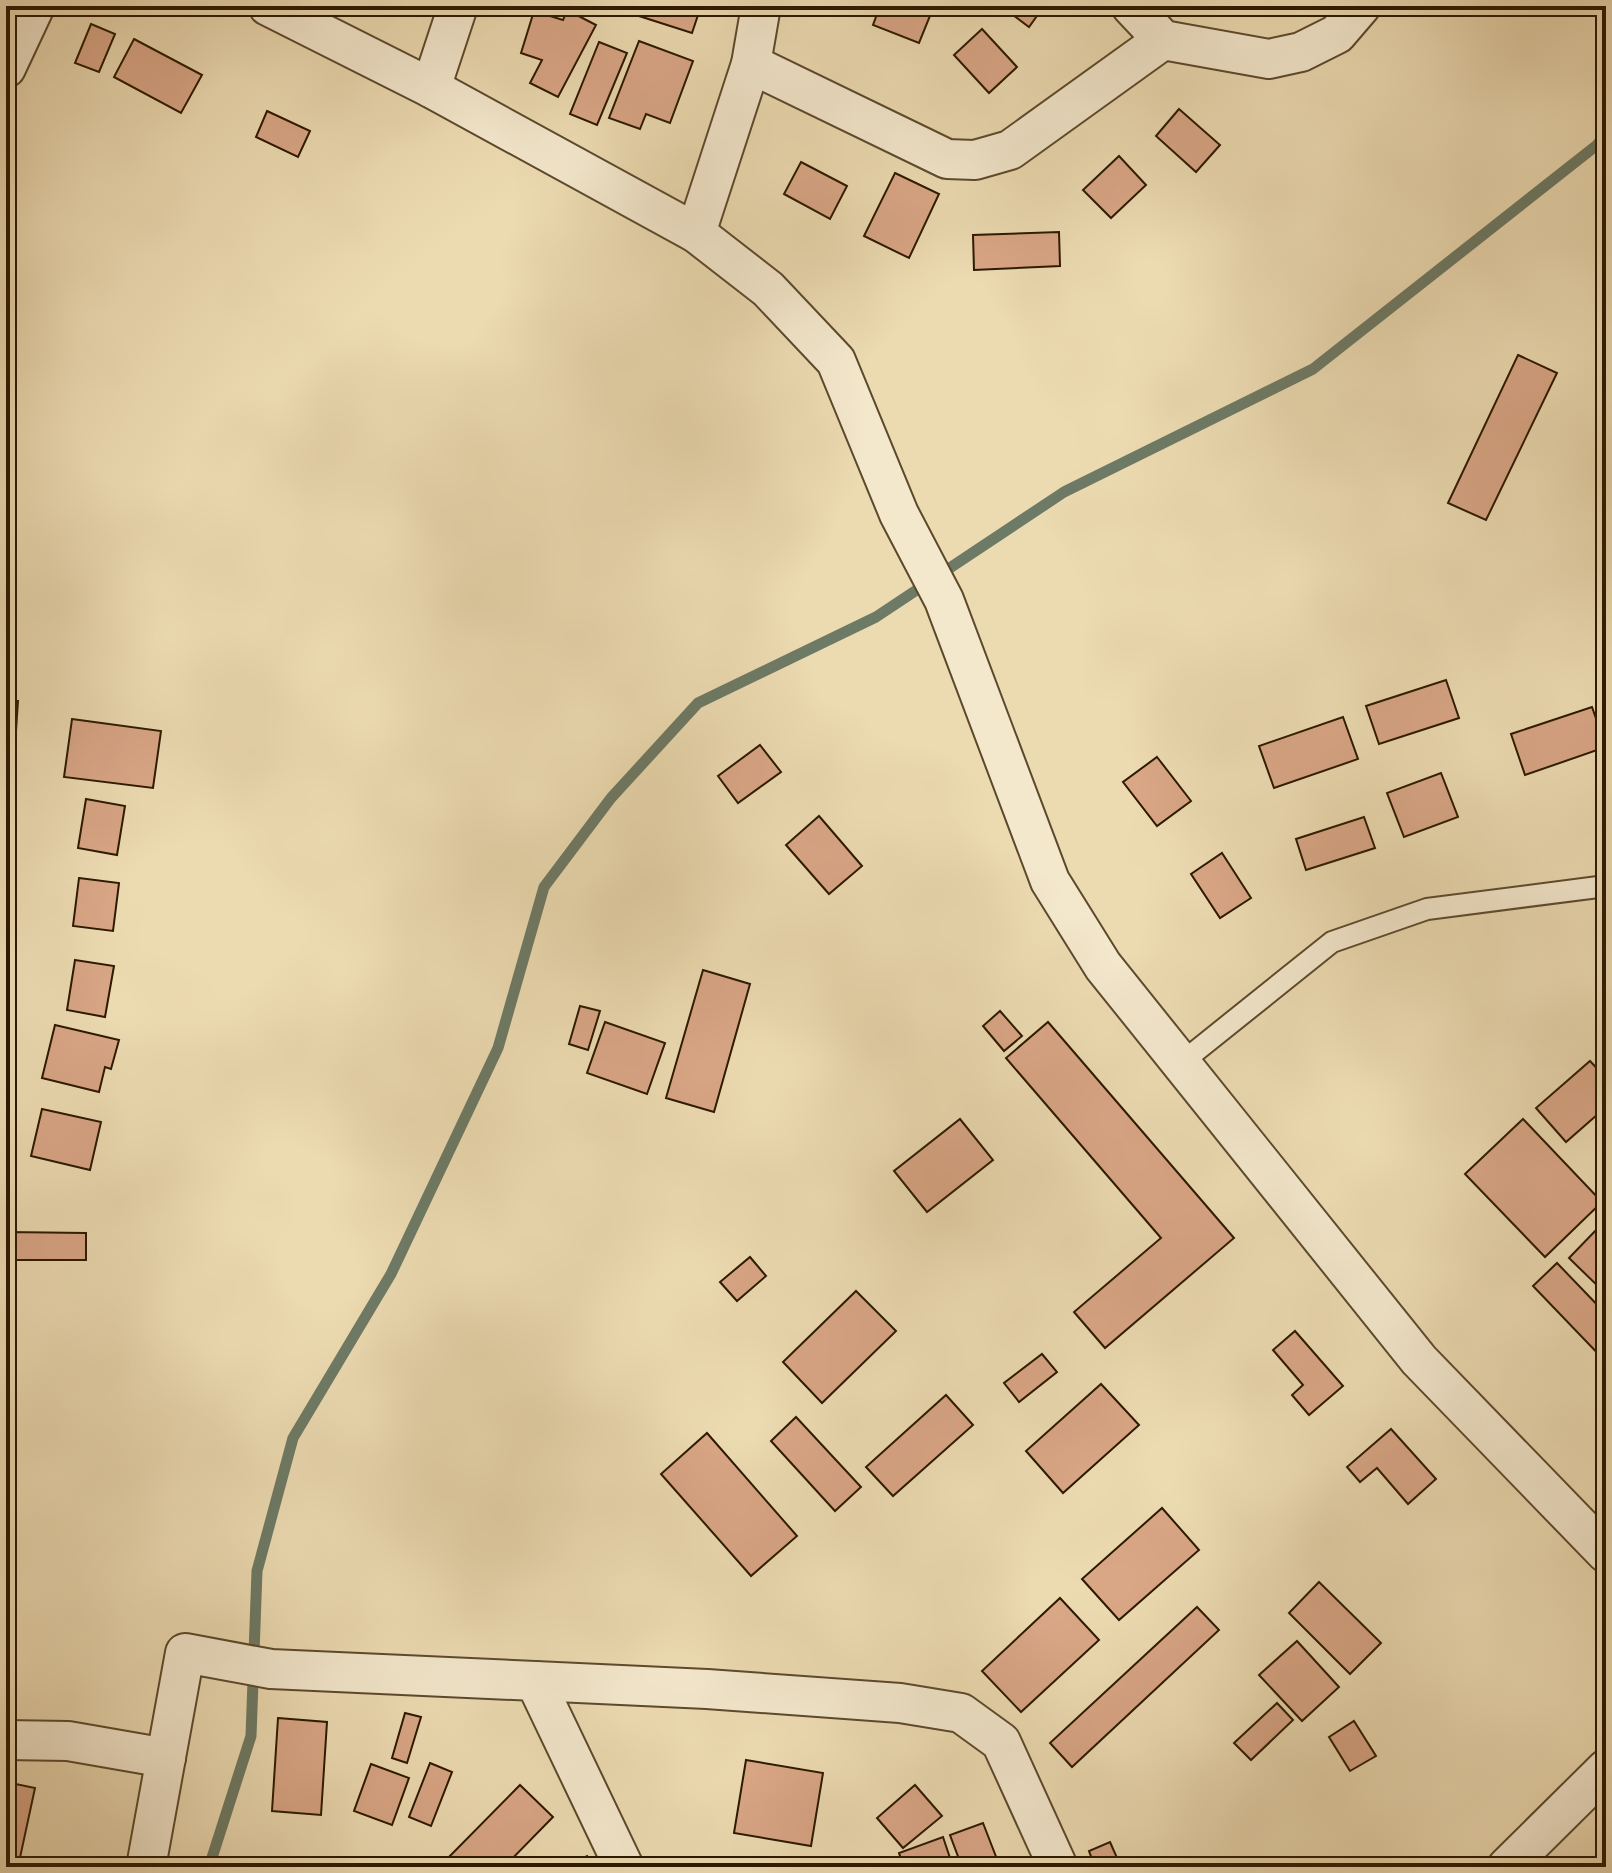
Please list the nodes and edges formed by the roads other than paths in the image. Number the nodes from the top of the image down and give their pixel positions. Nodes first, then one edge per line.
1 (35, 6) edge
2 (268, 6) edge
3 (458, 6) edge
4 (761, 6) edge
5 (1131, 6) edge
6 (1361, 6) edge
7 (1163, 40) junction
8 (751, 64) junction
9 (6, 68) edge
10 (431, 88) junction
11 (696, 233) junction
12 (1606, 886) edge
13 (1181, 1063) junction
14 (1606, 1553) edge
15 (535, 1681) junction
16 (6, 1740) edge
17 (166, 1758) junction
18 (1606, 1769) edge
19 (146, 1867) edge
20 (624, 1867) edge
21 (1058, 1867) edge
22 (1507, 1867) edge

1 - 9 street
2 - 10 street
3 - 10 street
4 - 8 street
5 - 7 street
6 - 7 street
7 - 8 street
8 - 11 street
10 - 11 street
11 - 13 street
12 - 13 lane
13 - 14 street
15 - 17 street
15 - 20 street
15 - 21 street
16 - 17 street
17 - 19 street
18 - 22 street

